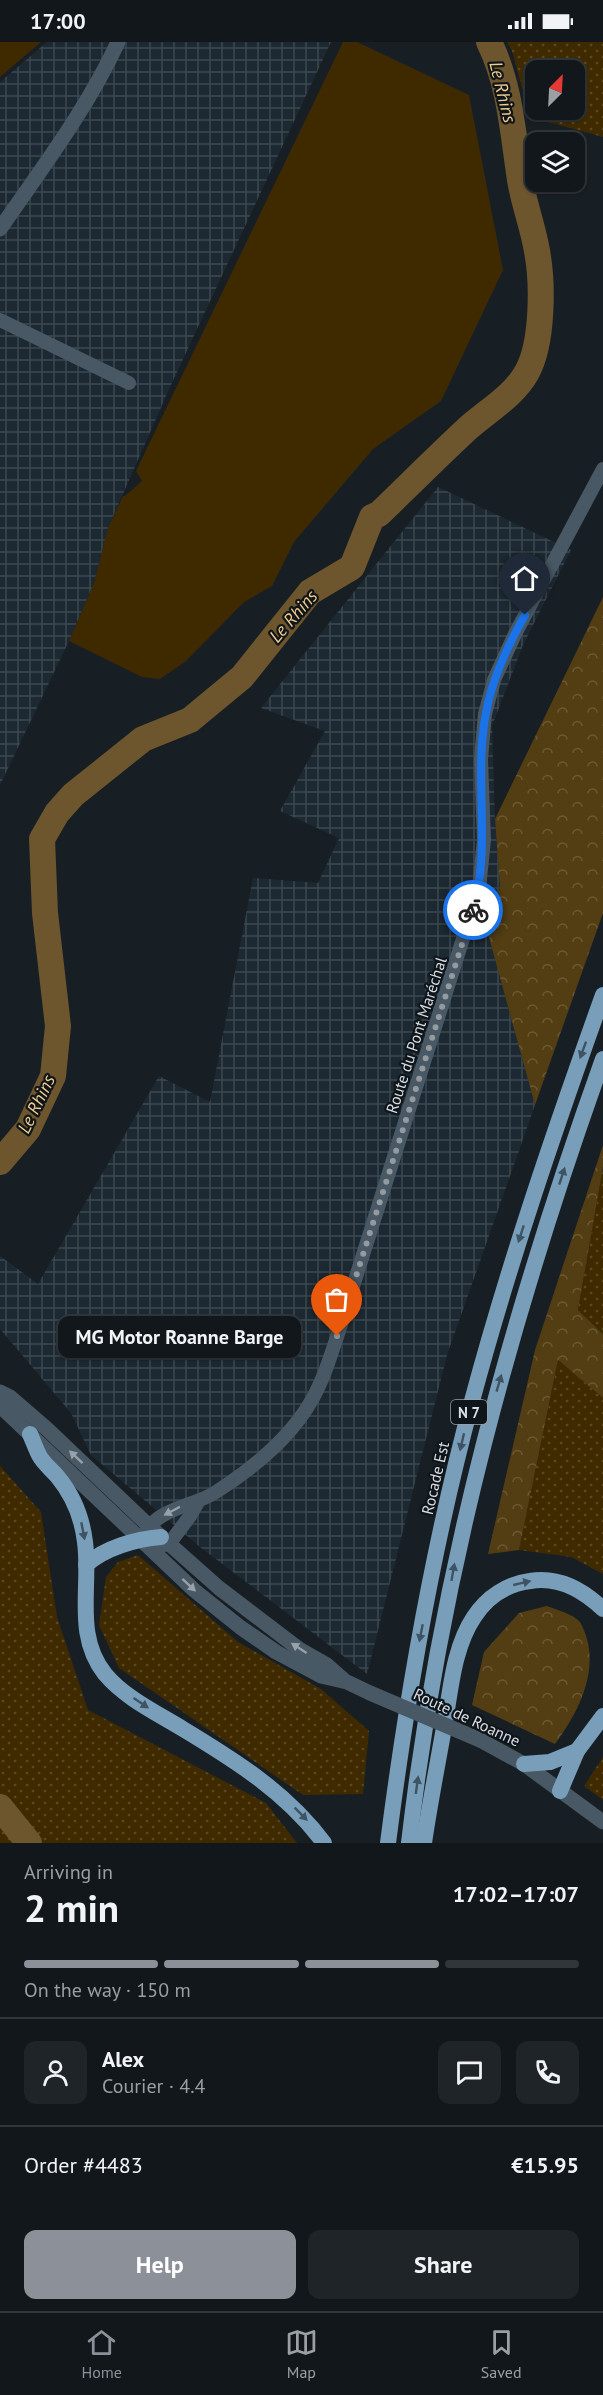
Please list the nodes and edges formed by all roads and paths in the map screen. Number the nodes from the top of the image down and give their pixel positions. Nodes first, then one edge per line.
1 (118, 42) edge
2 (0, 229) edge
3 (0, 320) edge
4 (129, 382) dead end
5 (603, 469) edge
6 (603, 995) edge
7 (603, 1059) edge
8 (0, 1392) edge
9 (0, 1406) edge
10 (30, 1434) junction
11 (198, 1502) junction
12 (153, 1538) junction
13 (86, 1565) junction
14 (603, 1609) edge
15 (347, 1682) junction
16 (603, 1716) edge
17 (577, 1751) junction
18 (524, 1764) junction
19 (560, 1791) junction
20 (603, 1822) edge
21 (324, 1843) edge
22 (388, 1843) edge
23 (409, 1843) edge
24 (424, 1843) edge

1 - 2 street
3 - 4 street
5 - 11 street, Route du Pont Maréchal
6 -> 22 highway, Rocade Est / N 7
23 -> 7 highway, N 7
12 -> 8 street
9 - 10 street
10 - 12 street
10 -> 13 highway
11 - 12 street, Route du Pont Maréchal
11 -> 12 street, Route du Pont Maréchal
12 - 13 highway
15 -> 12 street
12 -> 15 street
13 -> 21 highway
24 -> 14 highway
15 - 18 street, Route de Roanne, bridge
16 - 17 highway
17 - 18 highway
17 - 19 highway
18 - 19 street, Route de Roanne
19 - 20 street, Route de Roanne

